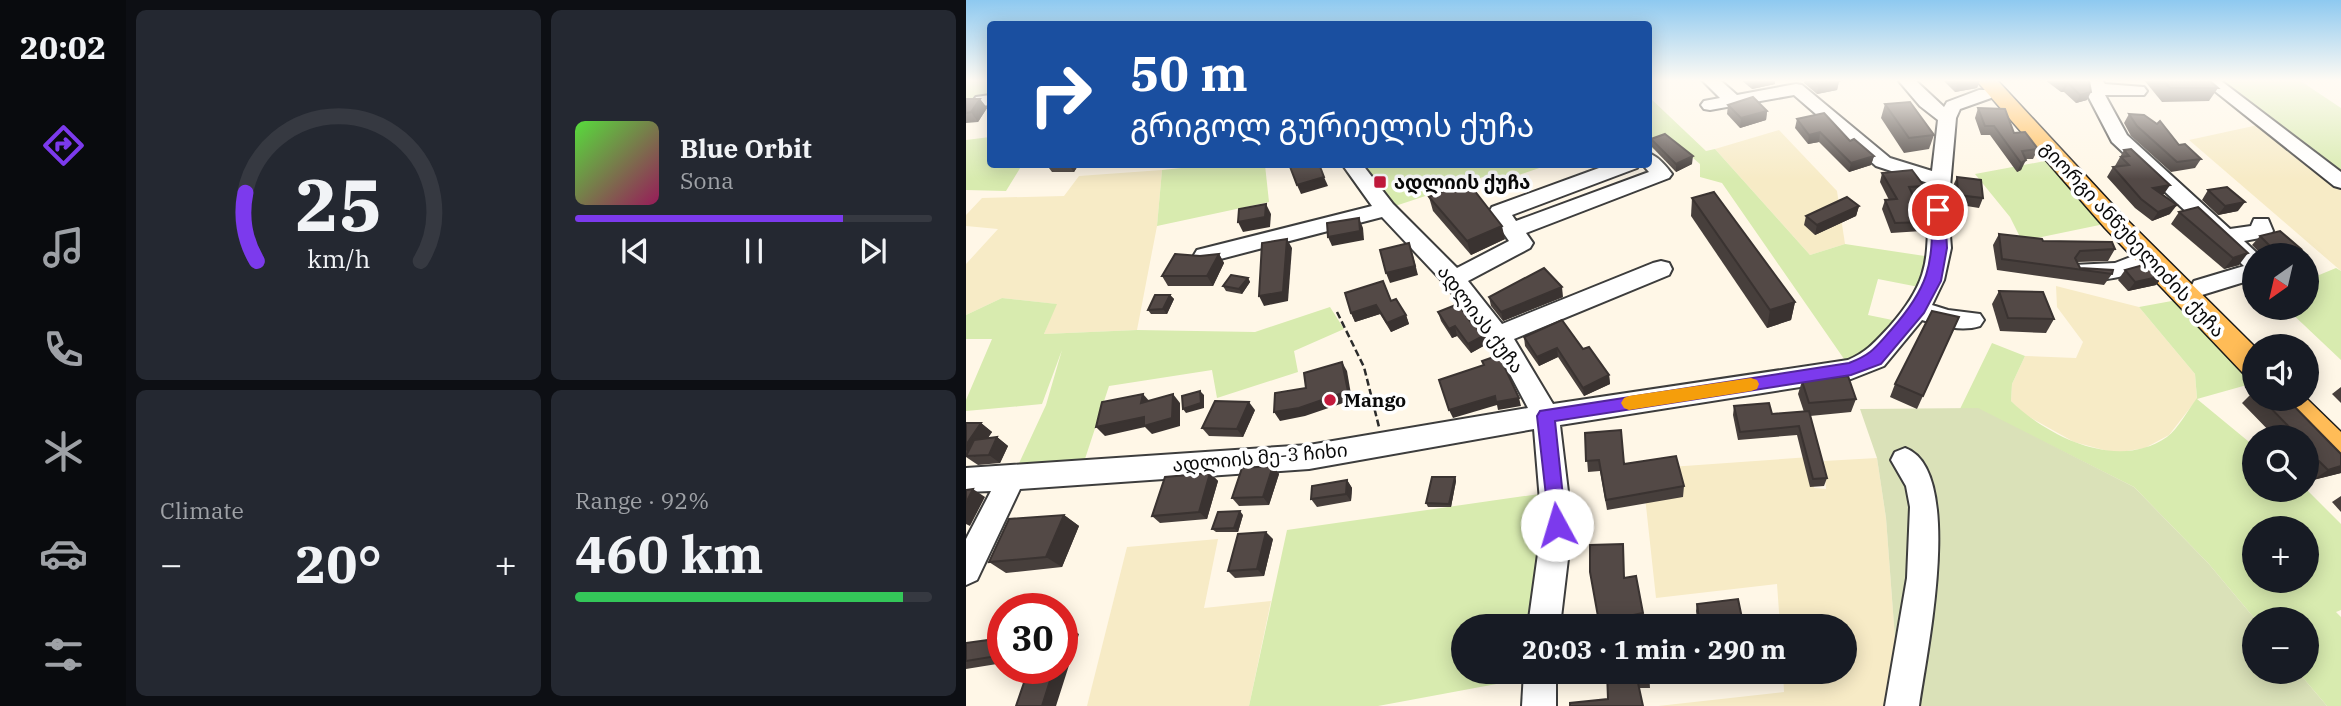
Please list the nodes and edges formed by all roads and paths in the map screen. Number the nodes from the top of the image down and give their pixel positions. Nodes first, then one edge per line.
1 (1827, 113) edge
2 (1941, 113) edge
3 (1950, 113) edge
4 (2017, 113) edge
5 (2022, 113) edge
6 (2106, 113) edge
7 (2252, 113) edge
8 (1947, 118) junction
9 (1652, 163) edge
10 (1354, 168) edge
11 (1619, 168) edge
12 (1941, 180) junction
13 (2341, 182) edge
14 (1629, 204) dead end
15 (1386, 209) junction
16 (2261, 224) dead end
17 (1517, 237) junction
18 (2225, 237) junction
19 (2242, 252) edge
20 (1205, 255) edge
21 (2149, 258) junction
22 (1661, 269) dead end
23 (2081, 271) edge
24 (2242, 275) edge
25 (1454, 279) junction
26 (2202, 287) junction
27 (1919, 309) junction
28 (1337, 312) dead end
29 (1972, 320) dead end
30 (2250, 334) edge
31 (1497, 336) junction
32 (2242, 353) edge
33 (2319, 404) edge
34 (2299, 411) edge
35 (1546, 416) junction
36 (2341, 425) edge
37 (1382, 444) junction
38 (2341, 454) edge
39 (1905, 460) dead end
40 (1013, 475) junction
41 (966, 480) edge
42 (966, 570) edge
43 (1546, 614) edge
44 (1540, 684) edge
45 (1539, 706) edge
46 (1902, 706) edge

1 - 12 street
2 - 8 street
3 - 8 street
4 - 21 main road, გიორგი ანწუხელიძის ქუჩა
5 - 26 main road, გიორგი ანწუხელიძის ქუჩა
6 - 18 street
7 - 13 street
8 - 12 street, ადლიის მე-3 ჩიხი
9 - 17 street
10 - 15 street, ადლიას ქუჩა
11 - 17 street
12 - 27 street, ადლიის მე-3 ჩიხი
14 - 17 street
15 - 20 street
15 - 25 street, ადლიას ქუჩა
16 - 18 street
17 - 25 street
18 - 19 street
21 - 23 street
21 - 32 main road, გიორგი ანწუხელიძის ქუჩა
22 - 31 street
24 - 26 street
25 - 31 street, ადლიას ქუჩა
26 - 30 main road, გიორგი ანწუხელიძის ქუჩა
27 - 29 street
27 - 35 street, ადლიის მე-3 ჩიხი
28 - 37 path
31 - 35 street, ადლიას ქუჩა
33 - 36 main road
34 - 38 main road
35 - 37 street, ადლიის მე-3 ჩიხი
35 - 43 street, ადლიას ქუჩა
37 - 40 street, ადლიის მე-3 ჩიხი
39 - 46 street
40 - 41 street, ადლიის მე-3 ჩიხი
40 - 42 street
44 - 45 street

